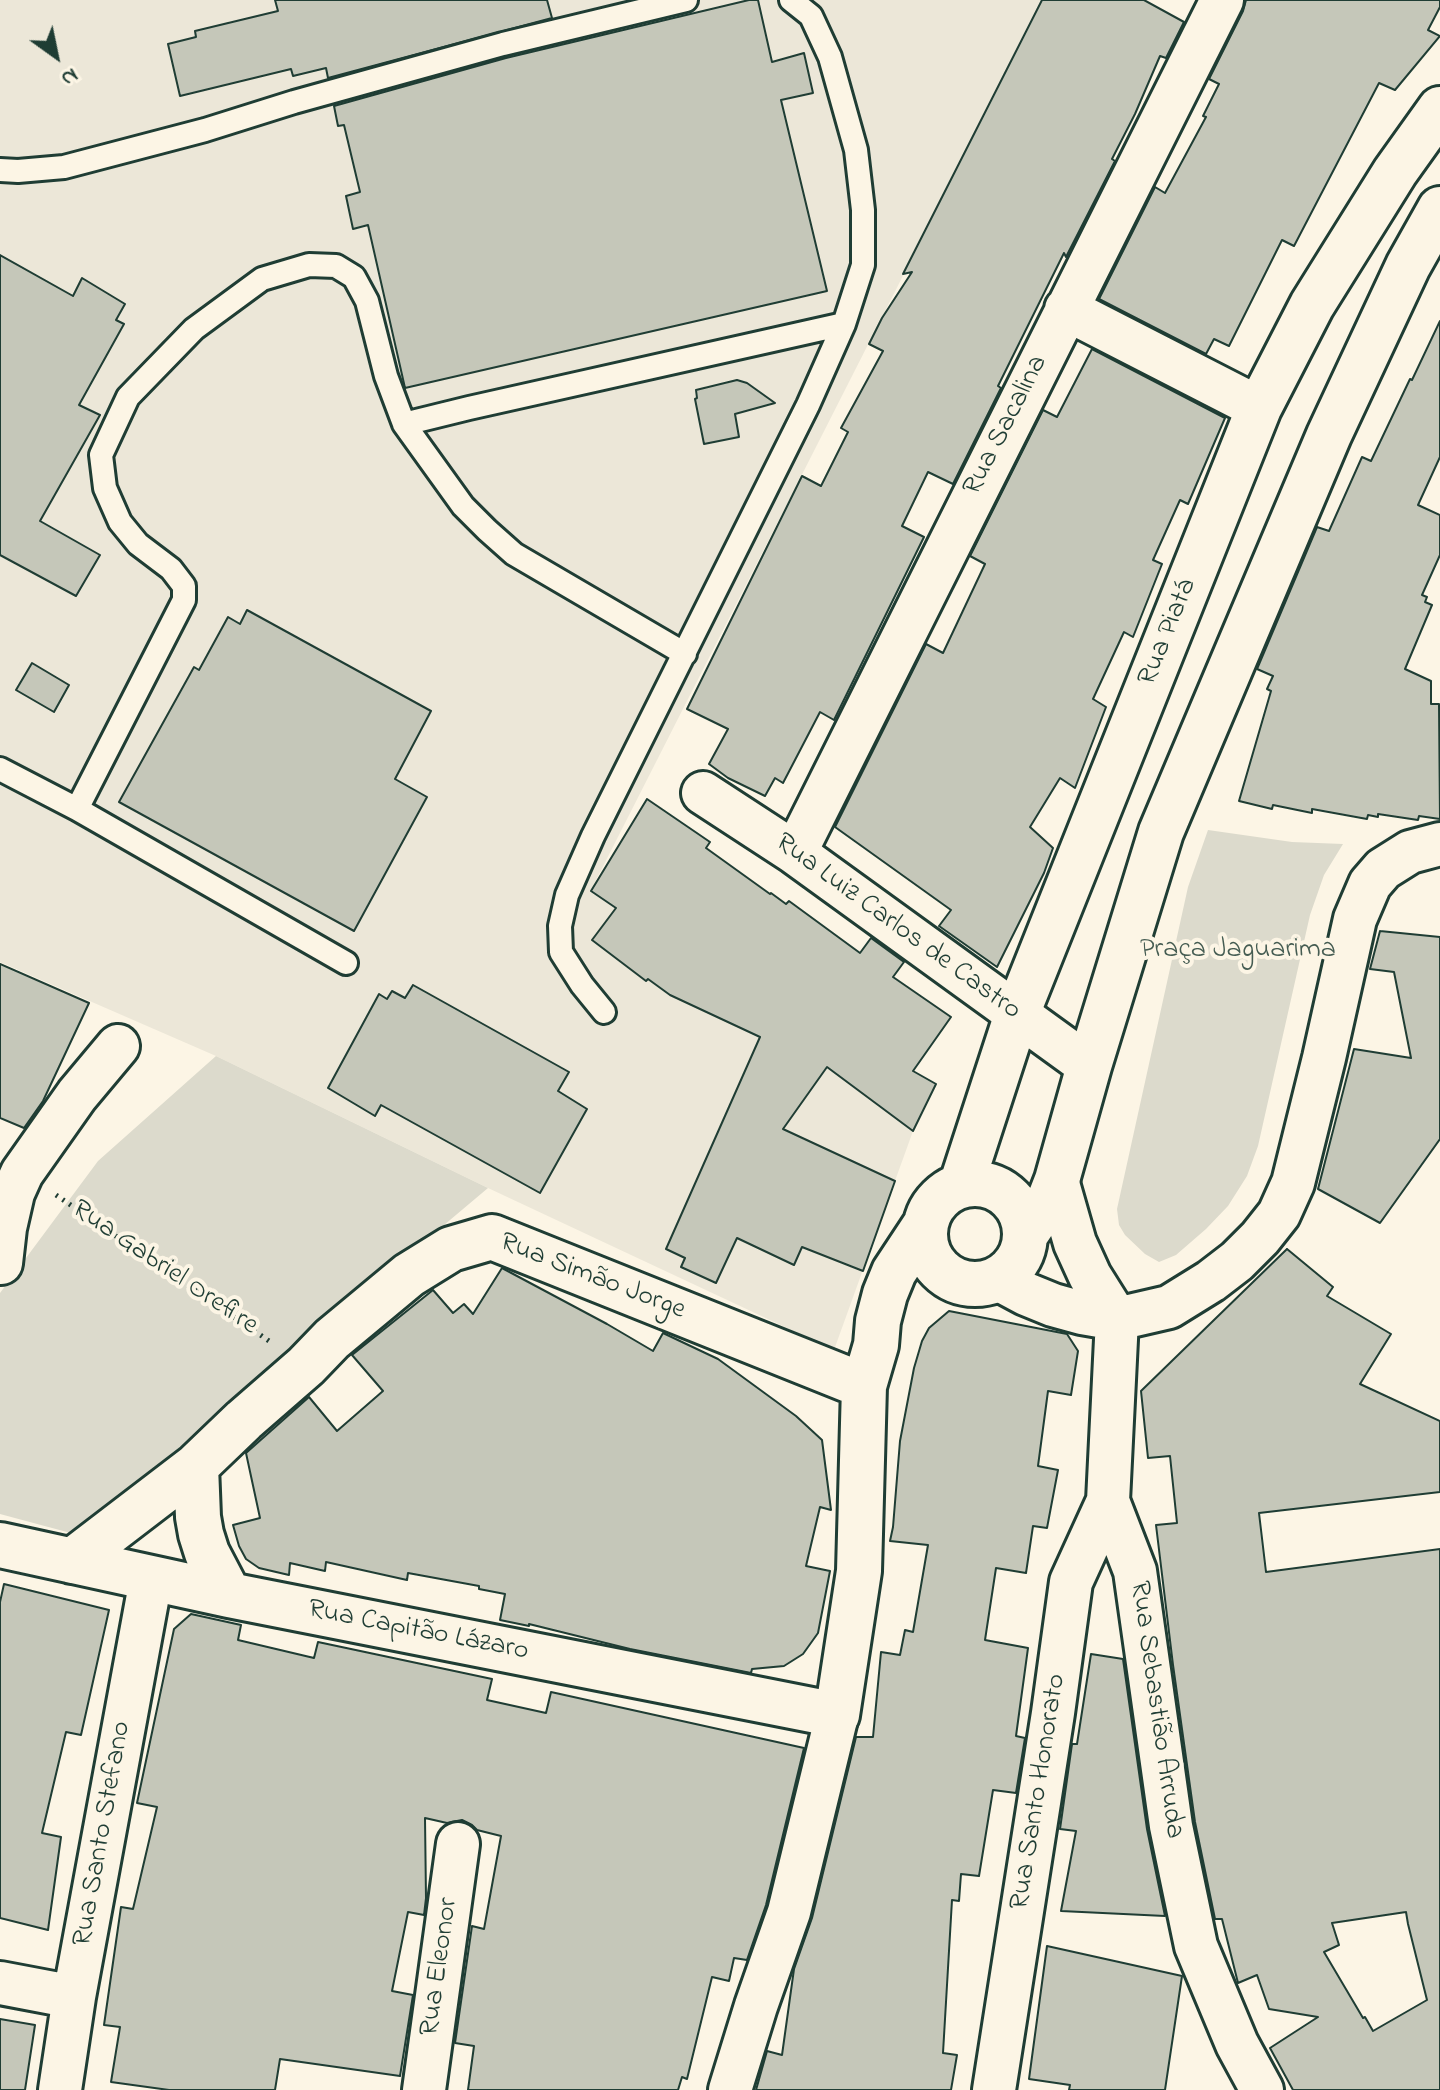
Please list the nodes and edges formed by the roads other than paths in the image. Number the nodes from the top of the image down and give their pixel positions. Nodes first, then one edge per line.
1 (686, 0) edge
2 (791, 0) edge
3 (1222, 0) edge
4 (1440, 109) edge
5 (0, 170) edge
6 (1440, 209) edge
7 (1066, 309) junction
8 (844, 324) junction
9 (1259, 408) junction
10 (404, 424) junction
11 (685, 654) junction
12 (0, 769) edge
13 (703, 793) dead end
14 (77, 809) junction
15 (1440, 844) edge
16 (795, 853) junction
17 (346, 963) dead end
18 (604, 1012) dead end
19 (1017, 1014) junction
20 (118, 1046) dead end
21 (1089, 1066) junction
22 (11, 1167) edge
23 (1057, 1180) junction
24 (961, 1186) junction
25 (925, 1225) junction
26 (1026, 1234) junction
27 (1, 1263) edge
28 (945, 1275) junction
29 (998, 1279) junction
30 (1117, 1319) junction
31 (870, 1365) junction
32 (196, 1466) junction
33 (1108, 1501) junction
34 (0, 1545) edge
35 (72, 1561) junction
36 (151, 1579) junction
37 (229, 1595) junction
38 (837, 1715) junction
39 (458, 1844) dead end
40 (0, 1983) edge
41 (74, 1997) junction
42 (60, 2090) edge
43 (424, 2090) edge
44 (730, 2090) edge
45 (994, 2090) edge
46 (1262, 2090) edge

1 - 5 lane
2 - 8 lane
3 - 7 street, Rua Sacalina
4 - 9 street, Rua Piatá
6 - 21 street
7 - 9 street
7 - 16 street, Rua Sacalina
8 - 10 lane
8 - 11 lane
9 - 19 street, Rua Piatá
10 - 11 lane
10 - 14 lane
11 - 18 lane
12 - 14 lane
13 - 16 street, Rua Luiz Carlos de Castro
14 - 17 lane
15 - 30 street
16 - 19 street, Rua Luiz Carlos de Castro
19 - 21 street, Rua Luiz Carlos de Castro
19 - 24 street, Rua Piatá
20 - 22 street
21 - 23 street
22 - 27 street
23 - 26 street
23 - 30 street
24 - 25 street
24 - 26 street
25 - 28 street
25 - 31 street
26 - 29 street
28 - 29 street
28 - 31 street
29 - 30 street
30 - 33 street, Rua Sebastião Arruda
31 - 32 street, Rua Simão Jorge
31 - 38 street
32 - 35 street, Rua Simão Jorge
32 - 37 street
33 - 45 street, Rua Santo Honorato
33 - 46 street, Rua Sebastião Arruda
34 - 35 street, Rua Capitão Lázaro
35 - 36 street, Rua Capitão Lázaro
36 - 37 street, Rua Capitão Lázaro
36 - 41 street, Rua Santo Stefano
37 - 38 street, Rua Capitão Lázaro
38 - 44 street
39 - 43 street, Rua Eleonor
40 - 41 street
41 - 42 street, Rua Santo Stefano

